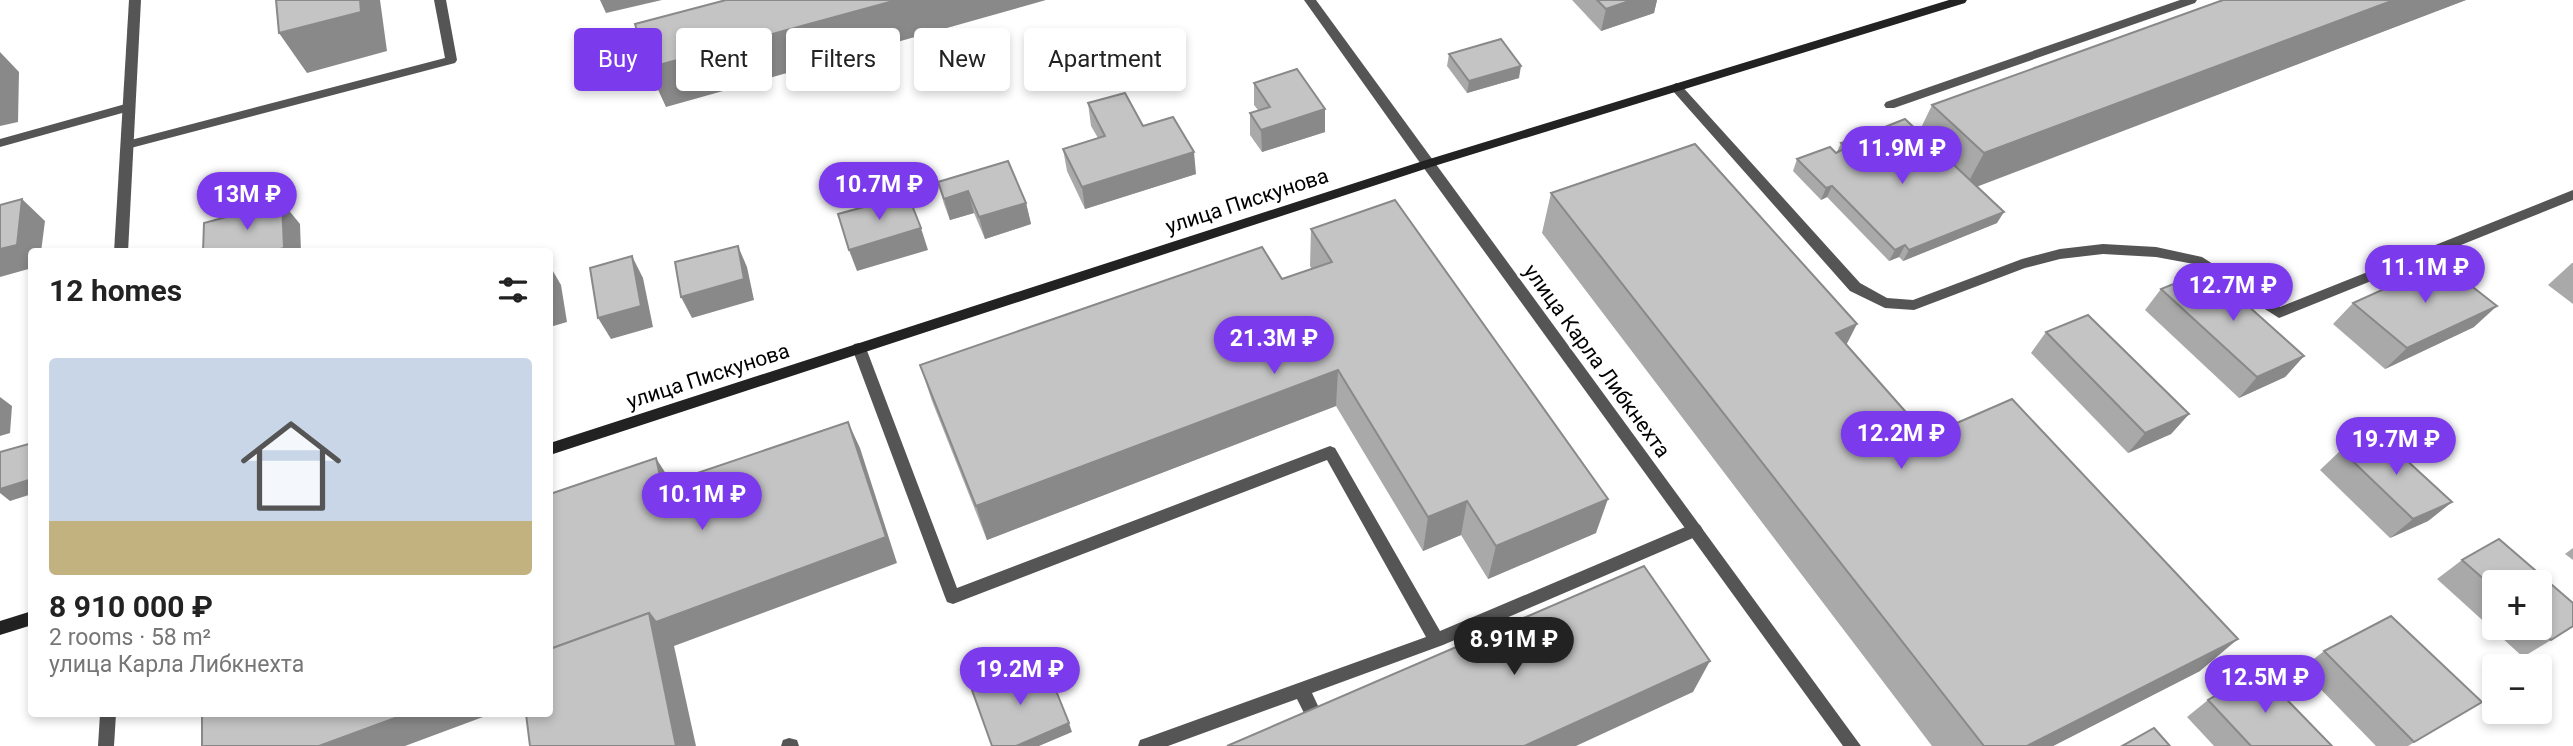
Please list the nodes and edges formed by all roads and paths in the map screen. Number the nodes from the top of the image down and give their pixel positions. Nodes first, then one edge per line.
1 (135, 0) edge
2 (440, 0) edge
3 (1310, 0) edge
4 (1961, 0) edge
5 (2191, 0) edge
6 (1676, 88) junction
7 (1891, 105) dead end
8 (129, 107) junction
9 (0, 143) edge
10 (127, 145) junction
11 (1427, 164) junction
12 (2573, 195) edge
13 (121, 248) edge
14 (859, 348) junction
15 (553, 448) edge
16 (1695, 530) junction
17 (28, 619) edge
18 (0, 628) edge
19 (1437, 640) junction
20 (1301, 689) junction
21 (108, 717) edge
22 (1324, 734) edge
23 (106, 746) edge
24 (1146, 746) edge
25 (1853, 746) edge

1 - 8 street
2 - 10 street
3 - 11 street, улица Карла Либкнехта
4 - 6 main road, улица Пискунова
5 - 7 street
6 - 11 main road, улица Пискунова
6 - 12 street
8 - 9 street
8 - 10 street
10 - 13 street
11 - 14 main road, улица Пискунова
11 - 16 street, улица Карла Либкнехта
14 - 15 main road, улица Пискунова
14 - 19 street
16 - 19 street
16 - 25 street, улица Карла Либкнехта
17 - 18 main road
19 - 20 street
20 - 22 street
20 - 24 street
21 - 23 street

